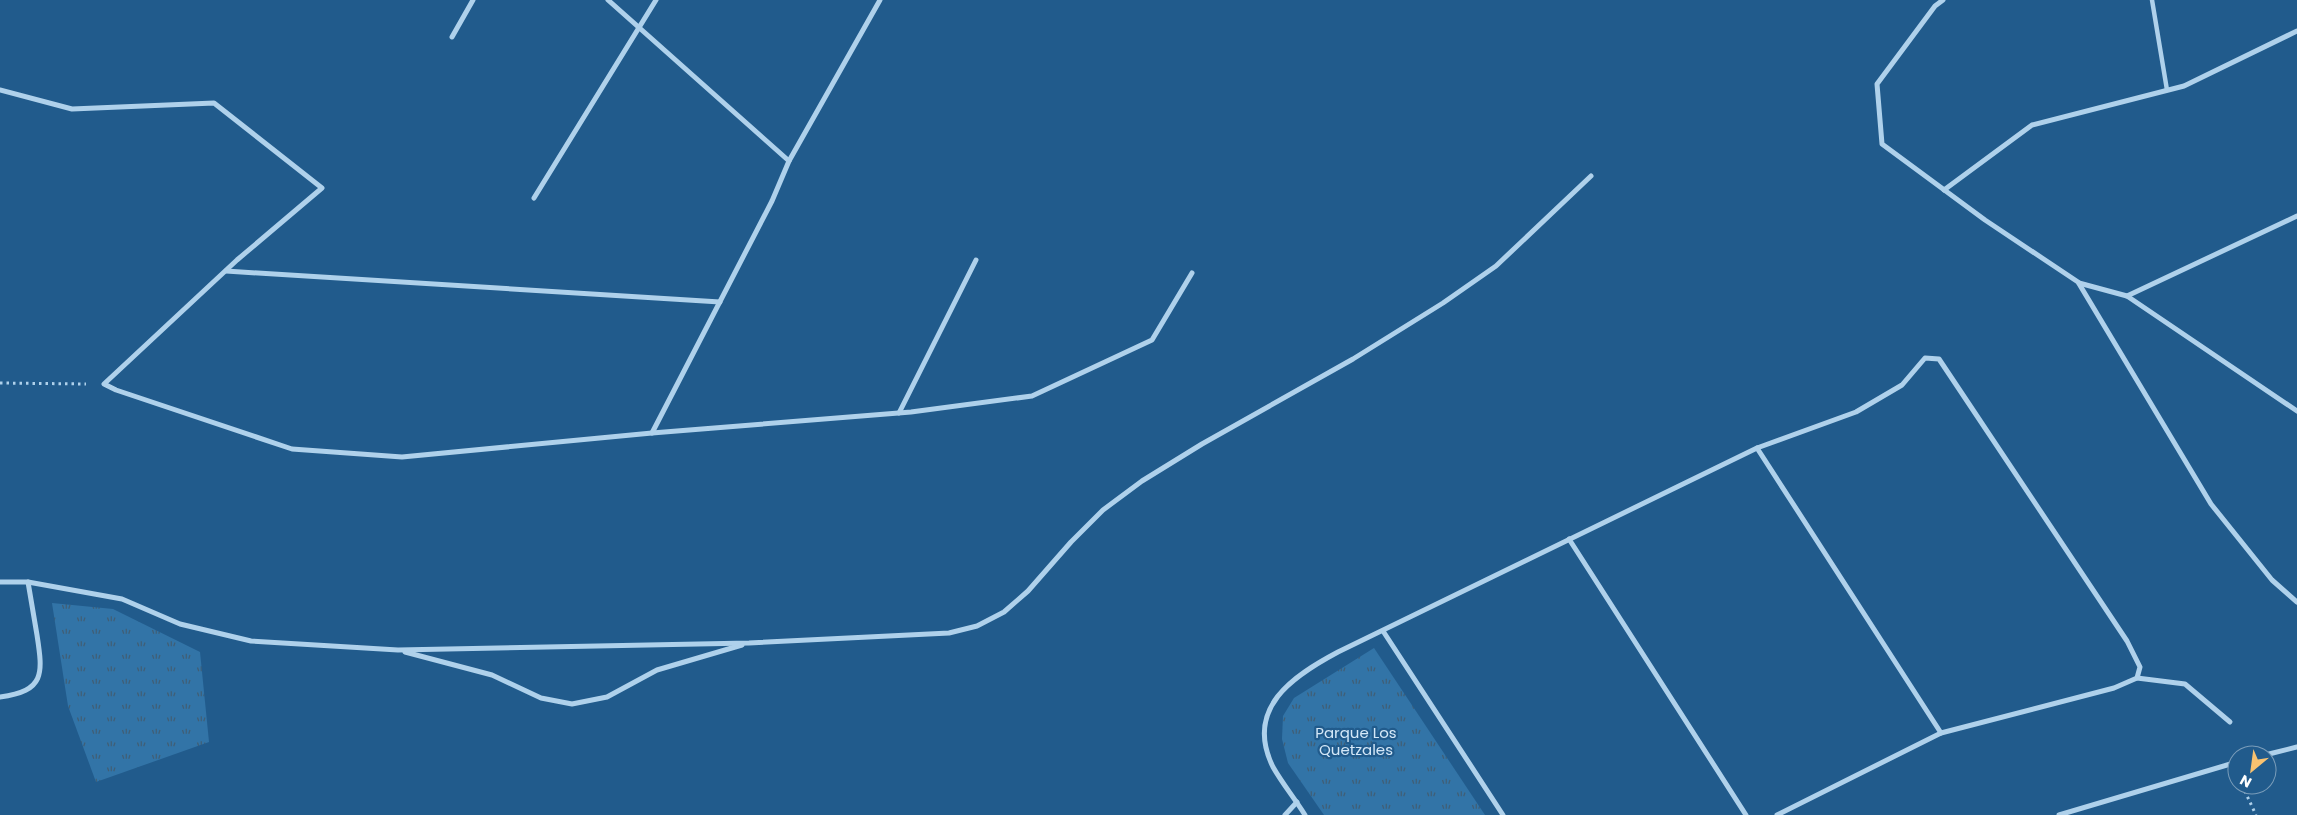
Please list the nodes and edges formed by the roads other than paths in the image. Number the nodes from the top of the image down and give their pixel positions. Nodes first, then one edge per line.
1 (473, 0) edge
2 (608, 0) edge
3 (656, 0) edge
4 (880, 0) edge
5 (1943, 0) edge
6 (2152, 0) edge
7 (640, 27) junction
8 (2297, 31) edge
9 (452, 37) dead end
10 (0, 90) edge
11 (2167, 90) junction
12 (789, 161) junction
13 (1591, 176) dead end
14 (1944, 190) junction
15 (534, 198) dead end
16 (2297, 216) edge
17 (976, 260) dead end
18 (226, 271) junction
19 (1192, 273) dead end
20 (2078, 282) junction
21 (2128, 296) junction
22 (720, 302) junction
23 (2297, 411) edge
24 (898, 413) junction
25 (652, 433) junction
26 (1757, 448) junction
27 (1569, 539) junction
28 (0, 582) edge
29 (28, 582) junction
30 (2297, 602) edge
31 (1383, 631) junction
32 (749, 643) junction
33 (398, 650) junction
34 (2137, 678) junction
35 (0, 697) edge
36 (2230, 722) dead end
37 (1941, 733) junction
38 (2297, 748) edge
39 (2277, 752) edge
40 (2227, 765) edge
41 (1296, 802) junction
42 (1285, 815) edge
43 (1305, 815) edge
44 (1503, 815) edge
45 (1746, 815) edge
46 (1778, 815) edge
47 (2060, 815) edge

1 - 9 street
2 - 7 street
3 - 7 street
4 - 12 street
5 - 14 street
6 - 11 street
7 - 12 street
7 - 15 street
8 - 11 street
10 - 18 street
11 - 14 street
12 - 22 street
13 - 32 street
14 - 20 street
16 - 21 street
17 - 24 street
18 - 22 street
18 - 25 street
19 - 24 street
20 - 21 street
20 - 30 street
21 - 23 street
22 - 25 street
24 - 25 street
26 - 27 street
26 - 34 street
26 - 37 street
27 - 31 street
27 - 45 street
28 - 29 street
29 - 33 street
29 - 35 street
31 - 41 street
31 - 44 street
32 - 33 street
32 - 33 street
34 - 36 street
34 - 37 street
37 - 46 street
38 - 39 street
40 - 47 street
41 - 42 street
41 - 43 street

